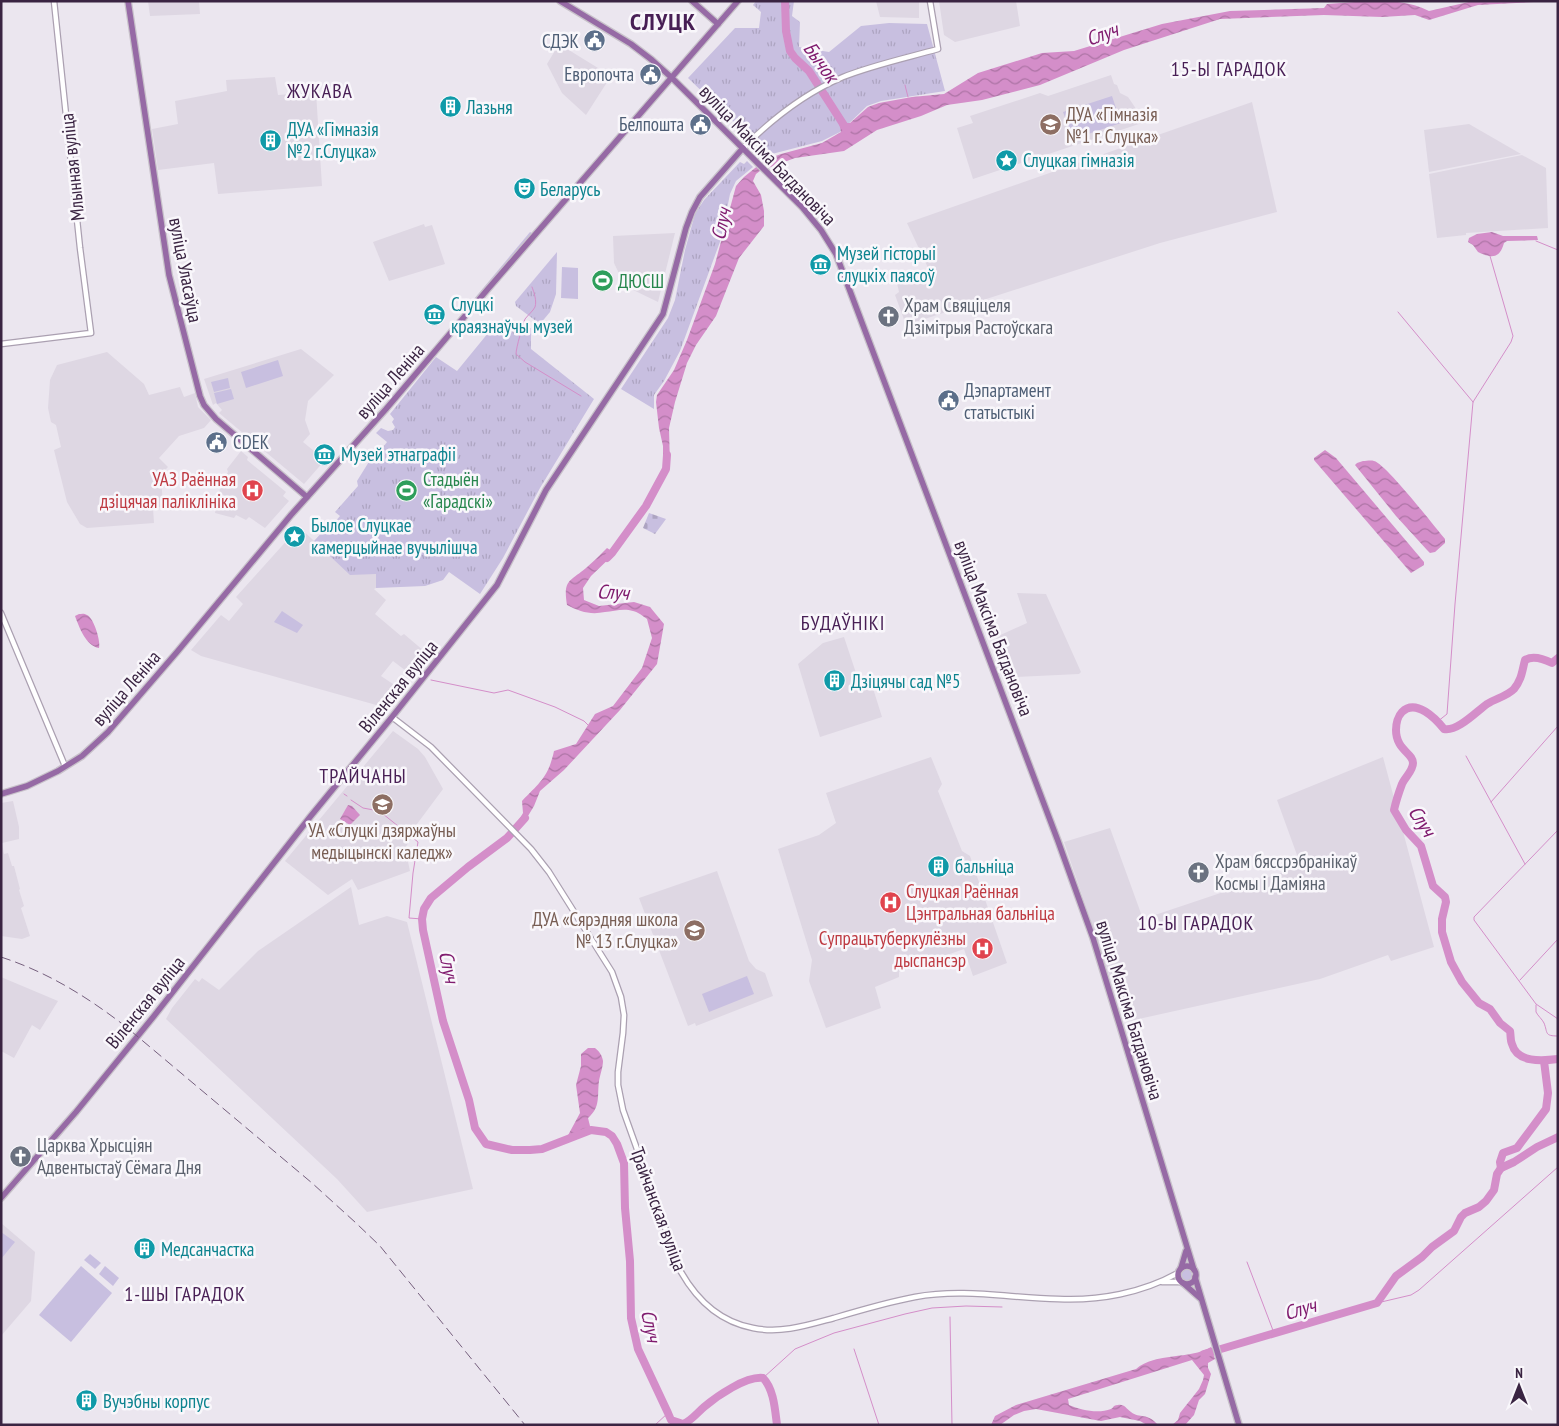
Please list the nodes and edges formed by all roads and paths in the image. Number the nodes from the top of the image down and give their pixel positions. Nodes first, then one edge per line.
1 (54, 1) edge
2 (128, 1) edge
3 (560, 1) edge
4 (692, 1) edge
5 (738, 1) edge
6 (930, 1) edge
7 (718, 24) junction
8 (672, 78) junction
9 (744, 148) junction
10 (1, 344) edge
11 (308, 497) junction
12 (1, 613) edge
13 (392, 717) junction
14 (65, 766) junction
15 (1, 794) edge
16 (1, 1198) edge
17 (1186, 1246) junction
18 (1180, 1271) junction
19 (1194, 1273) junction
20 (1161, 1282) junction
21 (1182, 1283) junction
22 (1203, 1303) junction
23 (1239, 1425) edge

1 - 10 street, Млынная вуліца
2 - 11 main road, вуліца Уласаўца
3 - 8 main road, вуліца Максіма Багдановіча
4 - 7 main road
5 - 7 main road, вуліца Леніна
6 - 9 street
7 - 8 main road, вуліца Леніна
8 - 9 main road, вуліца Максіма Багдановіча
8 - 11 main road, вуліца Леніна
9 - 13 main road, Віленская вуліца
9 - 17 main road, вуліца Максіма Багдановіча
11 - 14 main road, вуліца Леніна
12 - 14 street
13 - 16 main road, Віленская вуліца
13 - 20 street, Трайчанская вуліца
14 - 15 main road, вуліца Леніна
17 - 18 main road, вуліца Максіма Багдановіча
17 - 19 main road, вуліца Максіма Багдановіча
18 - 19 main road
18 - 20 street, Трайчанская вуліца
18 - 21 main road
19 - 21 main road
19 - 22 main road, вуліца Максіма Багдановіча
20 - 21 street, Трайчанская вуліца
21 - 22 main road, вуліца Максіма Багдановіча
22 - 23 main road, вуліца Максіма Багдановіча

